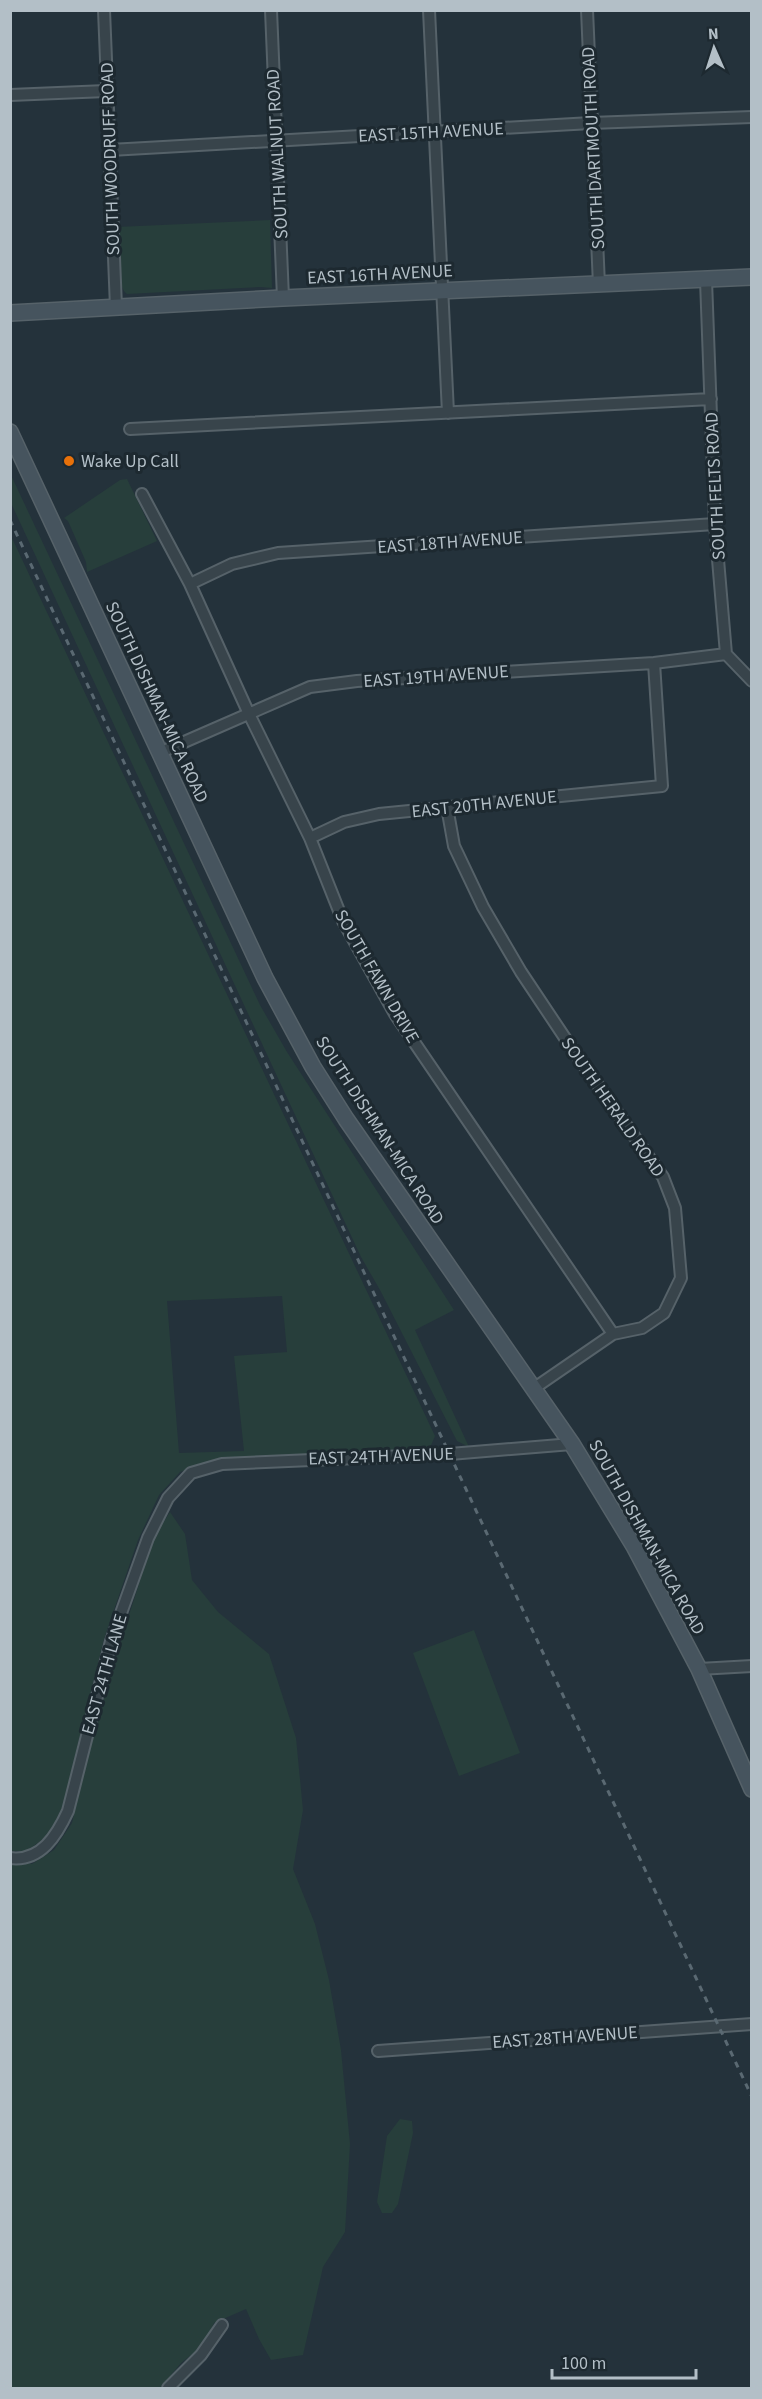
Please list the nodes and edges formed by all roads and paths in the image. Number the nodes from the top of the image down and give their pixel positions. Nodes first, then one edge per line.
1 (104, 10) edge
2 (271, 10) edge
3 (429, 10) edge
4 (587, 10) edge
5 (106, 91) junction
6 (10, 95) edge
7 (752, 117) edge
8 (591, 123) junction
9 (434, 132) junction
10 (276, 140) junction
11 (110, 150) junction
12 (752, 277) edge
13 (706, 280) junction
14 (599, 285) junction
15 (443, 290) junction
16 (283, 298) junction
17 (116, 308) junction
18 (10, 313) edge
19 (711, 399) junction
20 (448, 413) junction
21 (130, 429) dead end
22 (10, 432) edge
23 (142, 494) dead end
24 (715, 525) junction
25 (190, 584) junction
26 (726, 654) junction
27 (654, 663) junction
28 (752, 681) edge
29 (249, 714) junction
30 (159, 753) junction
31 (447, 807) junction
32 (310, 838) junction
33 (613, 1334) junction
34 (533, 1389) junction
35 (572, 1444) junction
36 (191, 1473) joint
37 (752, 1666) edge
38 (699, 1669) junction
39 (752, 1789) edge
40 (10, 1858) edge
41 (752, 2024) edge
42 (378, 2051) dead end
43 (222, 2325) dead end
44 (168, 2388) edge

1 - 5 street, SOUTH WOODRUFF ROAD
2 - 10 street, SOUTH WALNUT ROAD
3 - 9 street
4 - 8 street, SOUTH DARTMOUTH ROAD
5 - 6 street
5 - 11 street, SOUTH WOODRUFF ROAD
7 - 8 street, EAST 15TH AVENUE
8 - 9 street, EAST 15TH AVENUE
8 - 14 street, SOUTH DARTMOUTH ROAD
9 - 10 street, EAST 15TH AVENUE
9 - 15 street
10 - 11 street, EAST 15TH AVENUE
10 - 16 street, SOUTH WALNUT ROAD
11 - 17 street, SOUTH WOODRUFF ROAD
12 - 13 main road, EAST 16TH AVENUE
13 - 14 main road, EAST 16TH AVENUE
13 - 19 street, SOUTH FELTS ROAD
14 - 15 main road, EAST 16TH AVENUE
15 - 16 main road, EAST 16TH AVENUE
15 - 20 street
16 - 17 main road, EAST 16TH AVENUE
17 - 18 main road, EAST 16TH AVENUE
19 - 20 street
19 - 24 street, SOUTH FELTS ROAD
20 - 21 street
22 - 30 main road, SOUTH DISHMAN-MICA ROAD
23 - 25 street, SOUTH FAWN DRIVE
24 - 25 street, EAST 18TH AVENUE
24 - 26 street, SOUTH FELTS ROAD
25 - 29 street, SOUTH FAWN DRIVE
26 - 27 street, EAST 19TH AVENUE
26 - 28 street
27 - 29 street, EAST 19TH AVENUE
27 - 31 street, EAST 20TH AVENUE
29 - 30 street, EAST 19TH AVENUE
29 - 32 street, SOUTH FAWN DRIVE
30 - 34 main road, SOUTH DISHMAN-MICA ROAD
31 - 32 street, EAST 20TH AVENUE
31 - 33 street, SOUTH HERALD ROAD
32 - 33 street, SOUTH FAWN DRIVE
33 - 34 street, SOUTH HERALD ROAD
34 - 35 main road, SOUTH DISHMAN-MICA ROAD
35 - 36 street, EAST 24TH AVENUE
35 - 38 main road, SOUTH DISHMAN-MICA ROAD
36 - 40 street, EAST 24TH LANE
37 - 38 street
38 - 39 main road, SOUTH DISHMAN-MICA ROAD
41 - 42 street, EAST 28TH AVENUE
43 - 44 street

